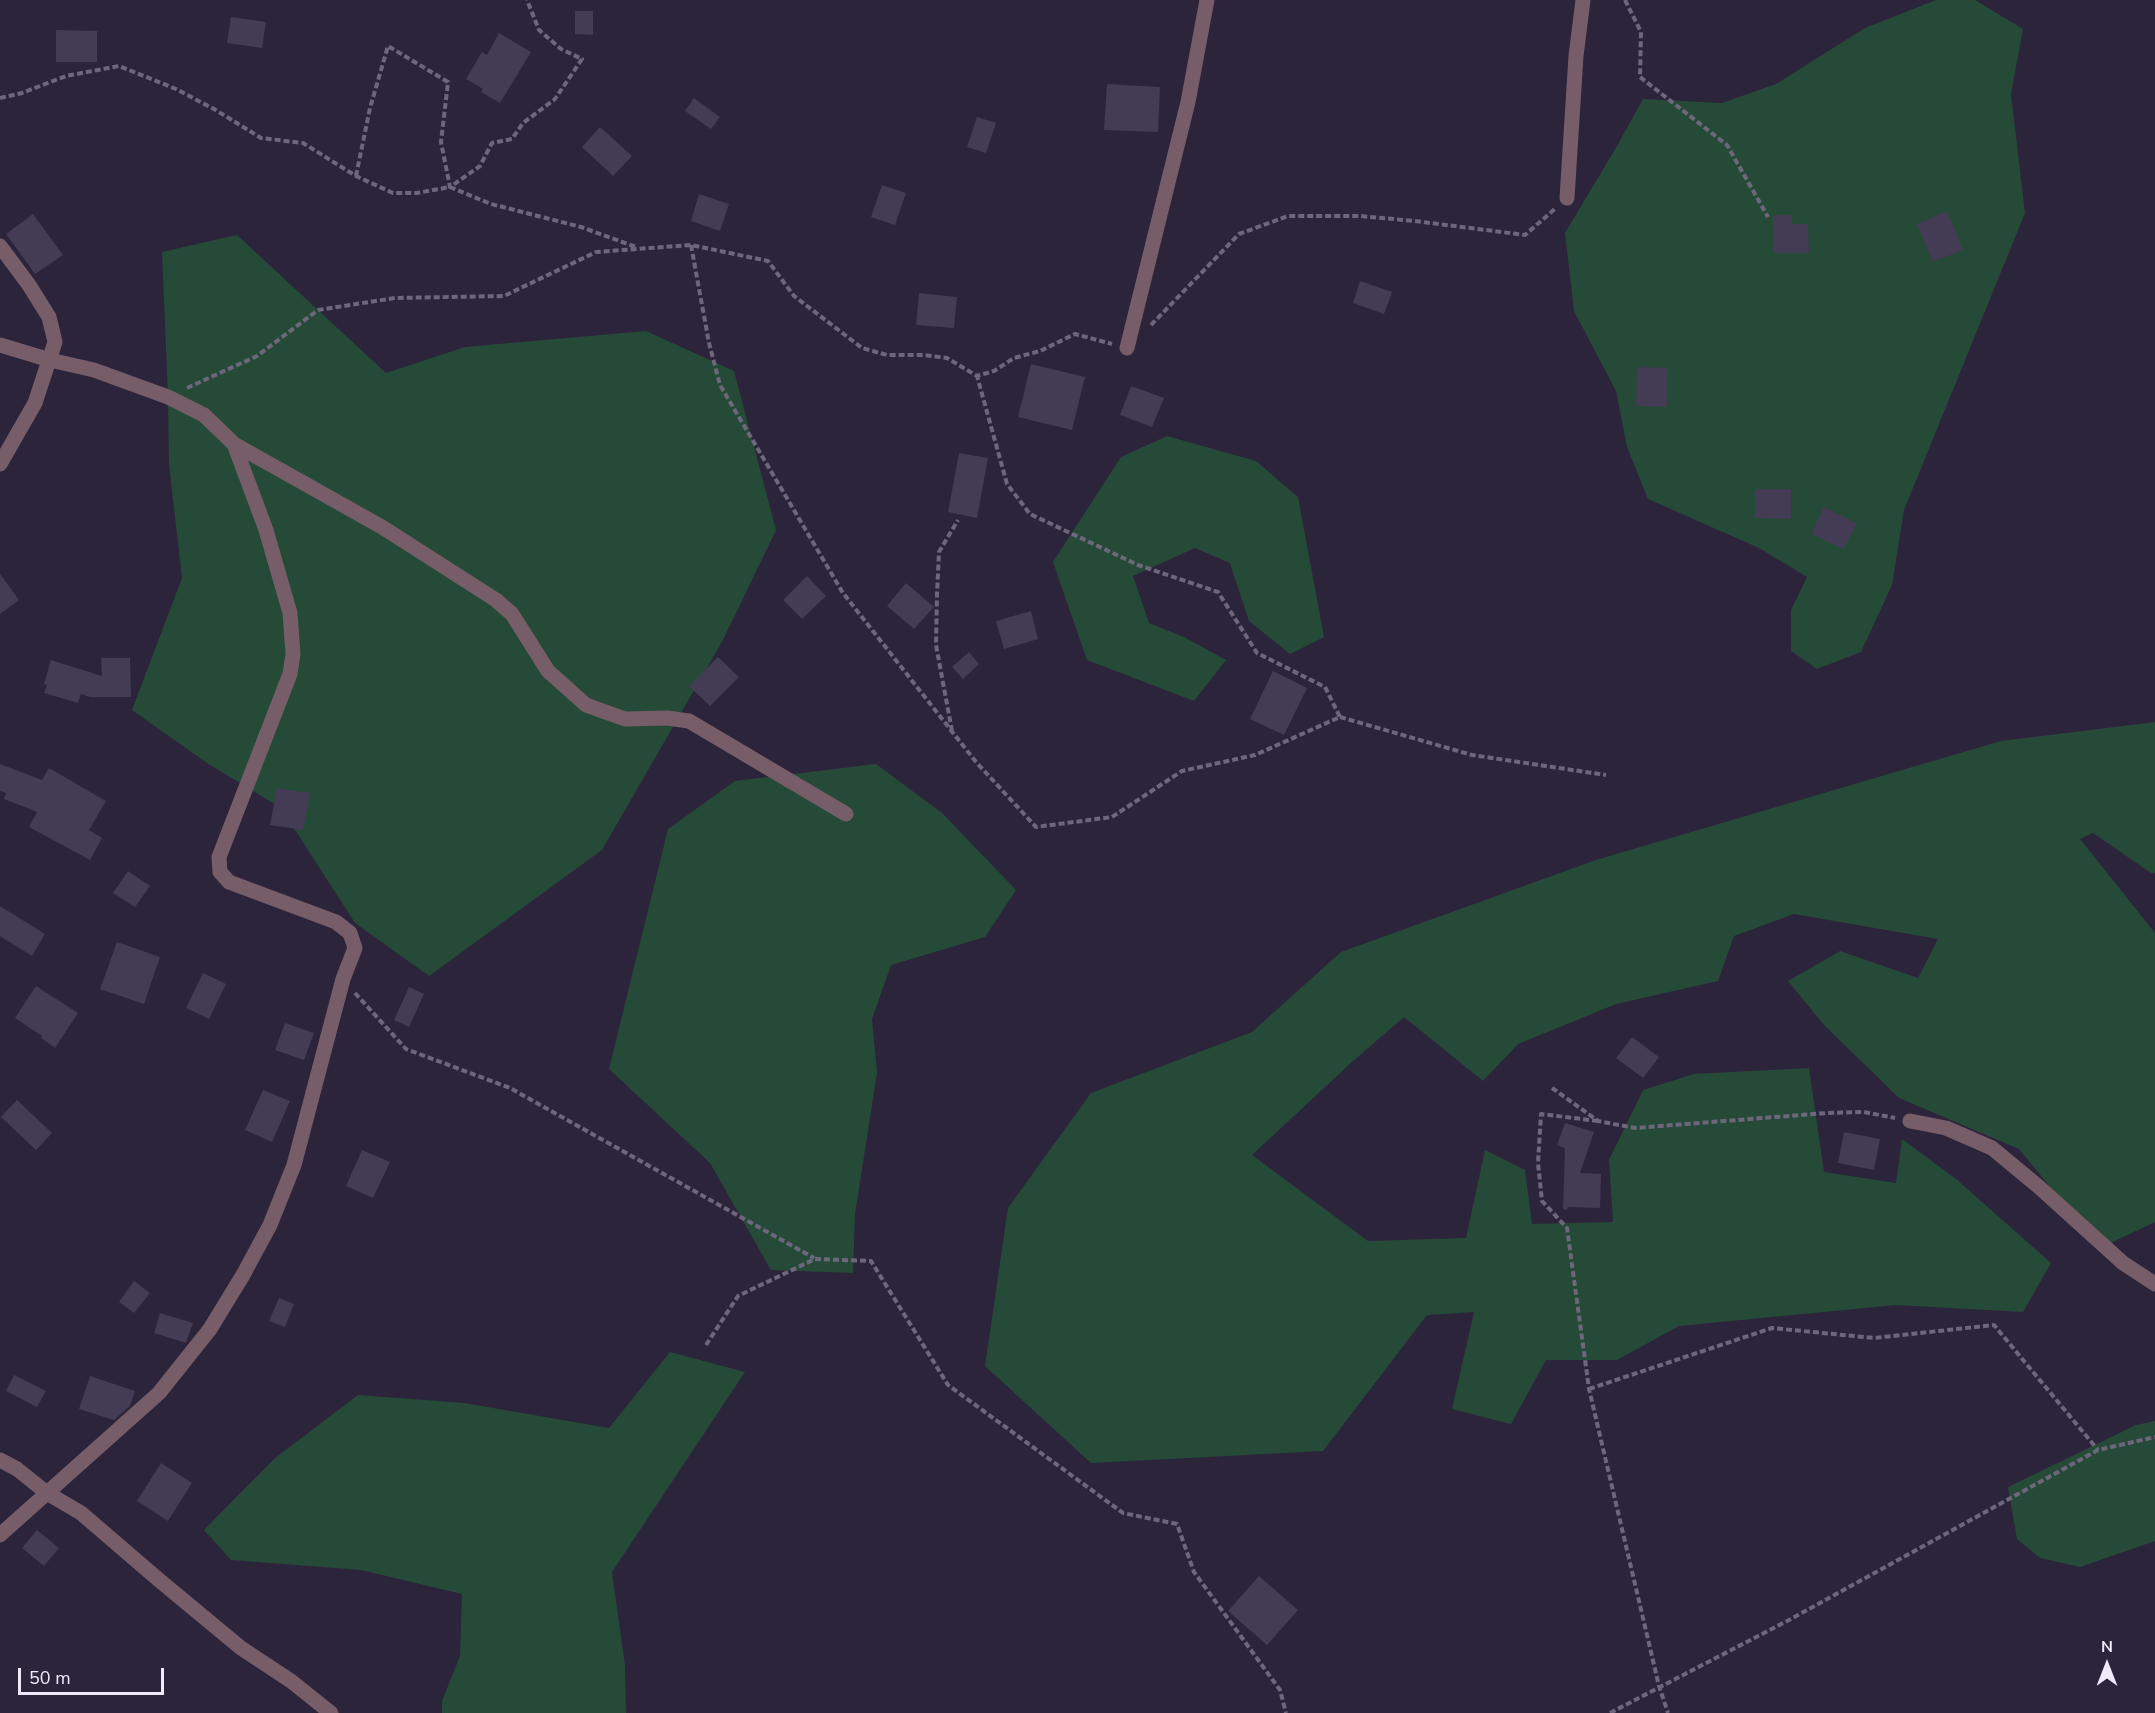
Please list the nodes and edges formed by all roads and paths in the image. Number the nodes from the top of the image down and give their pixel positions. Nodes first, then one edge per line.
1 (527, 0) edge
2 (1207, 0) edge
3 (1583, 0) edge
4 (1625, 0) edge
5 (0, 98) edge
6 (356, 176) junction
7 (450, 187) junction
8 (1567, 198) joint
9 (1768, 217) dead end
10 (691, 245) junction
11 (0, 246) edge
12 (639, 249) junction
13 (0, 345) edge
14 (1127, 348) junction
15 (50, 360) junction
16 (977, 376) junction
17 (168, 397) junction
18 (234, 444) junction
19 (0, 464) edge
20 (958, 520) dead end
21 (1340, 717) junction
22 (952, 732) junction
23 (1606, 775) dead end
24 (846, 814) dead end
25 (343, 979) junction
26 (1552, 1088) dead end
27 (1598, 1121) junction
28 (1910, 1121) joint
29 (815, 1259) junction
30 (2155, 1284) edge
31 (706, 1345) dead end
32 (1589, 1389) junction
33 (2155, 1437) edge
34 (2098, 1450) junction
35 (0, 1460) edge
36 (47, 1493) junction
37 (0, 1535) edge
38 (1659, 1686) junction
39 (331, 1713) edge
40 (1286, 1713) edge
41 (1610, 1713) edge
42 (1668, 1713) edge

1 - 7 path
2 - 14 street
3 - 8 street
4 - 9 path
5 - 6 path
6 - 7 path
6 - 7 path
7 - 12 path
8 - 14 path
10 - 12 path
10 - 16 path
10 - 22 path
11 - 15 street
12 - 17 path
13 - 15 street
14 - 16 path
15 - 17 street
15 - 19 street
16 - 21 path
17 - 18 street
18 - 24 street
18 - 25 street
20 - 22 path
21 - 22 path
21 - 23 path
25 - 29 path
25 - 36 street
26 - 27 path
27 - 28 path
27 - 32 path
28 - 30 street
29 - 31 path
29 - 40 path
32 - 34 path
32 - 38 path
33 - 34 path
34 - 38 path
35 - 36 street
36 - 37 street
36 - 39 street
38 - 41 path
38 - 42 path

